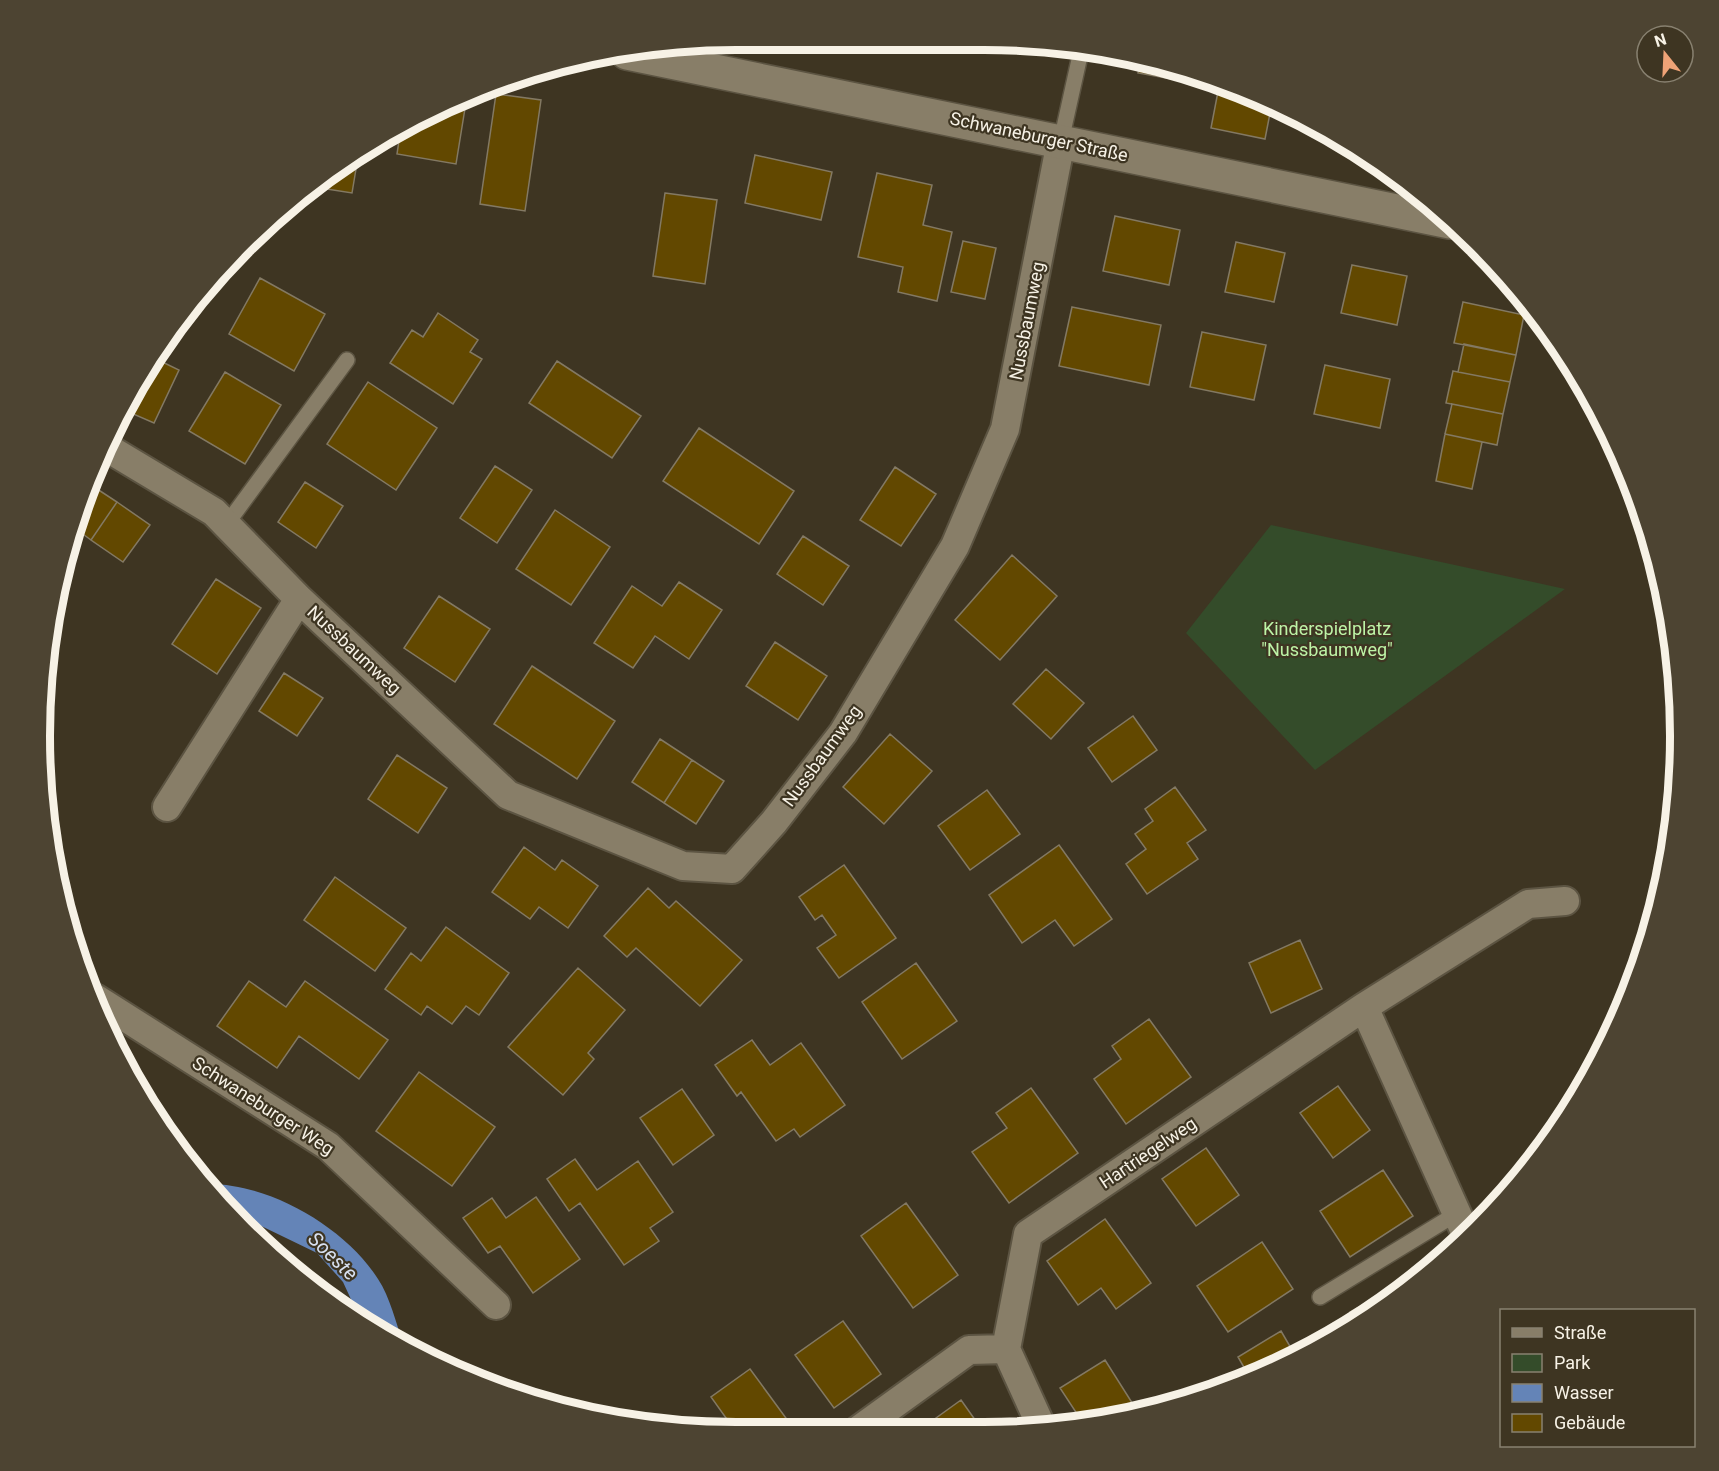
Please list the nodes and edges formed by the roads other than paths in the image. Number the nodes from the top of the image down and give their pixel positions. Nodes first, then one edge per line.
1 (641, 56) edge
2 (1078, 56) edge
3 (1061, 141) junction
4 (1435, 219) edge
5 (347, 360) dead end
6 (112, 451) edge
7 (226, 525) junction
8 (299, 599) junction
9 (167, 807) dead end
10 (1565, 901) dead end
11 (105, 1004) edge
12 (1365, 1007) junction
13 (1461, 1224) edge
14 (1320, 1297) dead end
15 (496, 1305) dead end
16 (1006, 1349) junction
17 (1038, 1419) edge
18 (869, 1422) edge

1 - 3 street, Schwaneburger Straße
2 - 3 lane
3 - 4 street, Schwaneburger Straße
3 - 8 street, Nussbaumweg
5 - 7 lane
6 - 7 street, Nussbaumweg
7 - 8 street, Nussbaumweg
8 - 9 street, Nussbaumweg
10 - 12 street, Hartriegelweg
11 - 15 street, Schwaneburger Weg
12 - 13 street
12 - 16 street, Hartriegelweg
13 - 14 lane
16 - 17 street
16 - 18 street

